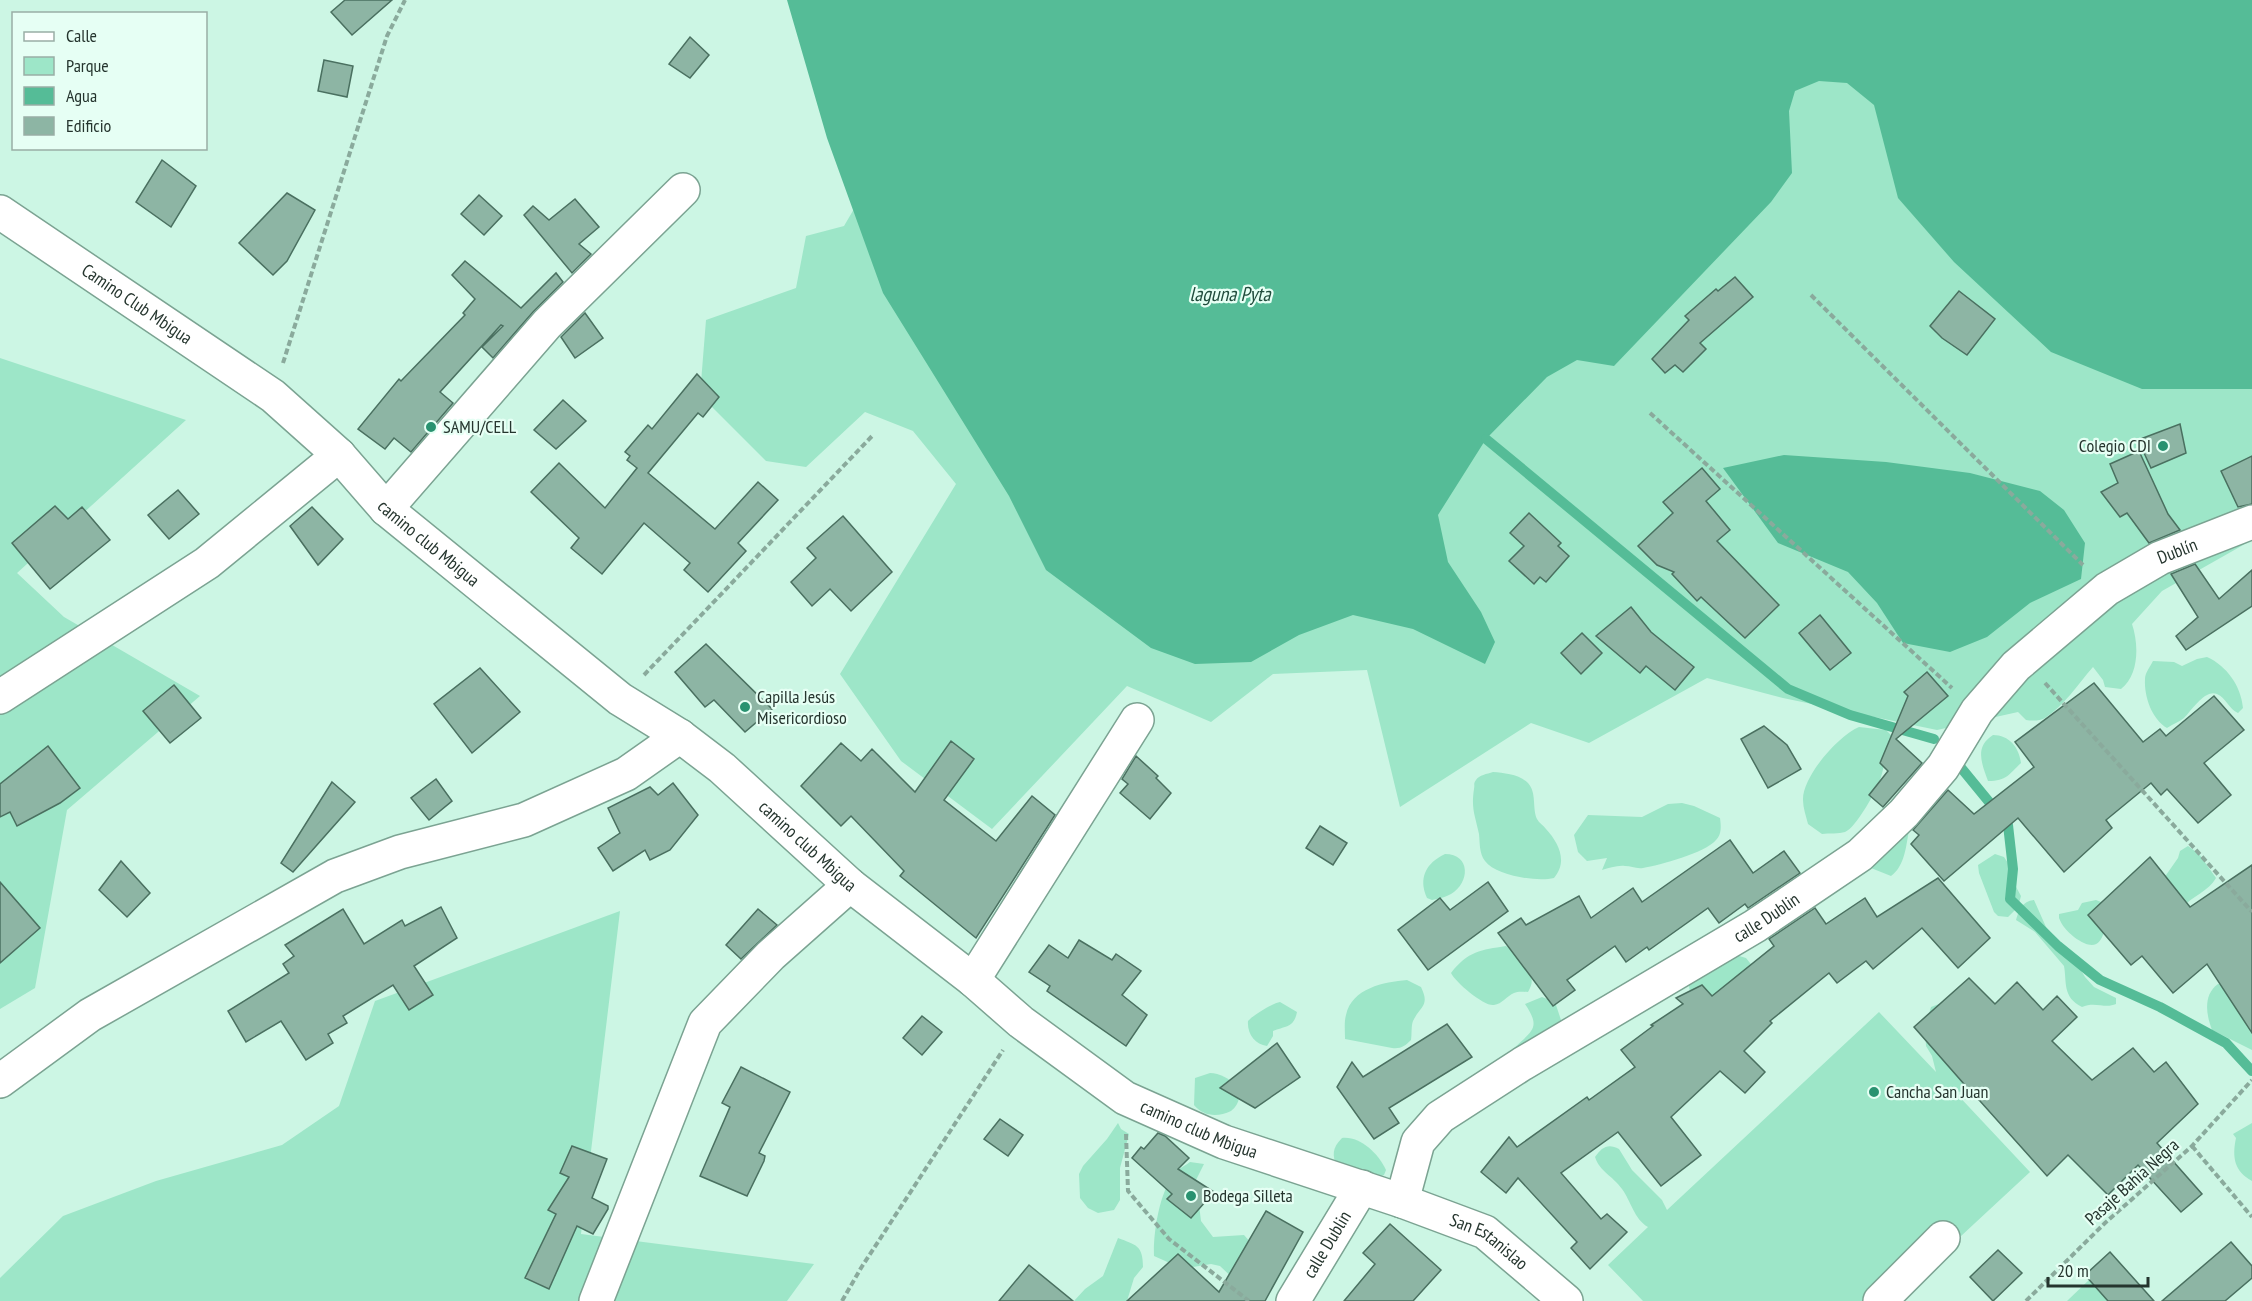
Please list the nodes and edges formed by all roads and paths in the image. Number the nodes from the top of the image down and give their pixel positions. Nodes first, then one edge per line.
1 (405, 0) edge
2 (683, 190) dead end
3 (0, 212) edge
4 (1811, 295) dead end
5 (273, 396) junction
6 (1650, 413) dead end
7 (873, 435) dead end
8 (339, 455) junction
9 (386, 509) junction
10 (2252, 522) edge
11 (2108, 589) junction
12 (2024, 660) junction
13 (0, 697) edge
14 (620, 699) junction
15 (1977, 711) junction
16 (1137, 720) dead end
17 (680, 736) junction
18 (850, 885) junction
19 (2252, 912) edge
20 (973, 980) junction
21 (1021, 1022) junction
22 (2252, 1080) edge
23 (0, 1081) edge
24 (1125, 1098) junction
25 (2192, 1146) junction
26 (1362, 1187) junction
27 (1402, 1201) junction
28 (2252, 1217) edge
29 (1943, 1238) dead end
30 (597, 1301) edge
31 (842, 1301) edge
32 (1249, 1301) edge
33 (1293, 1301) edge
34 (1566, 1301) edge
35 (1880, 1301) edge
36 (2026, 1301) edge

1 - 5 path
2 - 9 street
3 - 5 street, Camino Club Mbigua
4 - 11 path
5 - 8 street, camino club Mbigua
6 - 15 path
7 - 14 path
8 - 9 street, camino club Mbigua
8 - 13 street
9 - 14 street, camino club Mbigua
10 - 11 street, Dublín
11 - 12 street, calle Dublin
12 - 15 street, calle Dublin
12 - 19 path
14 - 17 street, camino club Mbigua
15 - 27 street, calle Dublin
16 - 20 street
17 - 18 street, camino club Mbigua
17 - 23 street
18 - 20 street, camino club Mbigua
18 - 30 street
20 - 21 street, camino club Mbigua
21 - 24 street, camino club Mbigua
21 - 31 path
22 - 25 path, Pasaje Bahia Negra
24 - 26 street, camino club Mbigua
24 - 32 path
25 - 28 path
25 - 36 path, Pasaje Bahia Negra
26 - 27 street, camino club Mbigua
26 - 33 street, calle Dublin
27 - 34 street, San Estanislao
29 - 35 street

